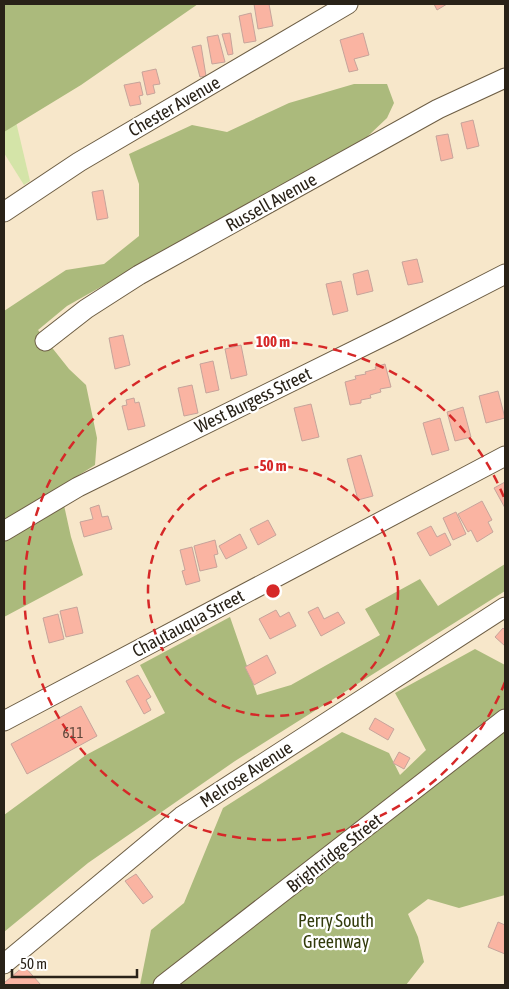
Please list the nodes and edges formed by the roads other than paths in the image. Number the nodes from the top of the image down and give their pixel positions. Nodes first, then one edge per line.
1 (348, 4) edge
2 (505, 78) edge
3 (4, 212) edge
4 (505, 274) edge
5 (45, 340) dead end
6 (505, 456) edge
7 (4, 531) edge
8 (505, 607) edge
9 (505, 719) edge
10 (4, 721) edge
11 (4, 964) edge
12 (163, 985) edge

1 - 3 street, Chester Avenue
2 - 5 street, Russell Avenue
4 - 7 street, West Burgess Street
6 - 10 street, Chautauqua Street
8 - 11 street, Melrose Avenue
9 - 12 street, Brightridge Street

